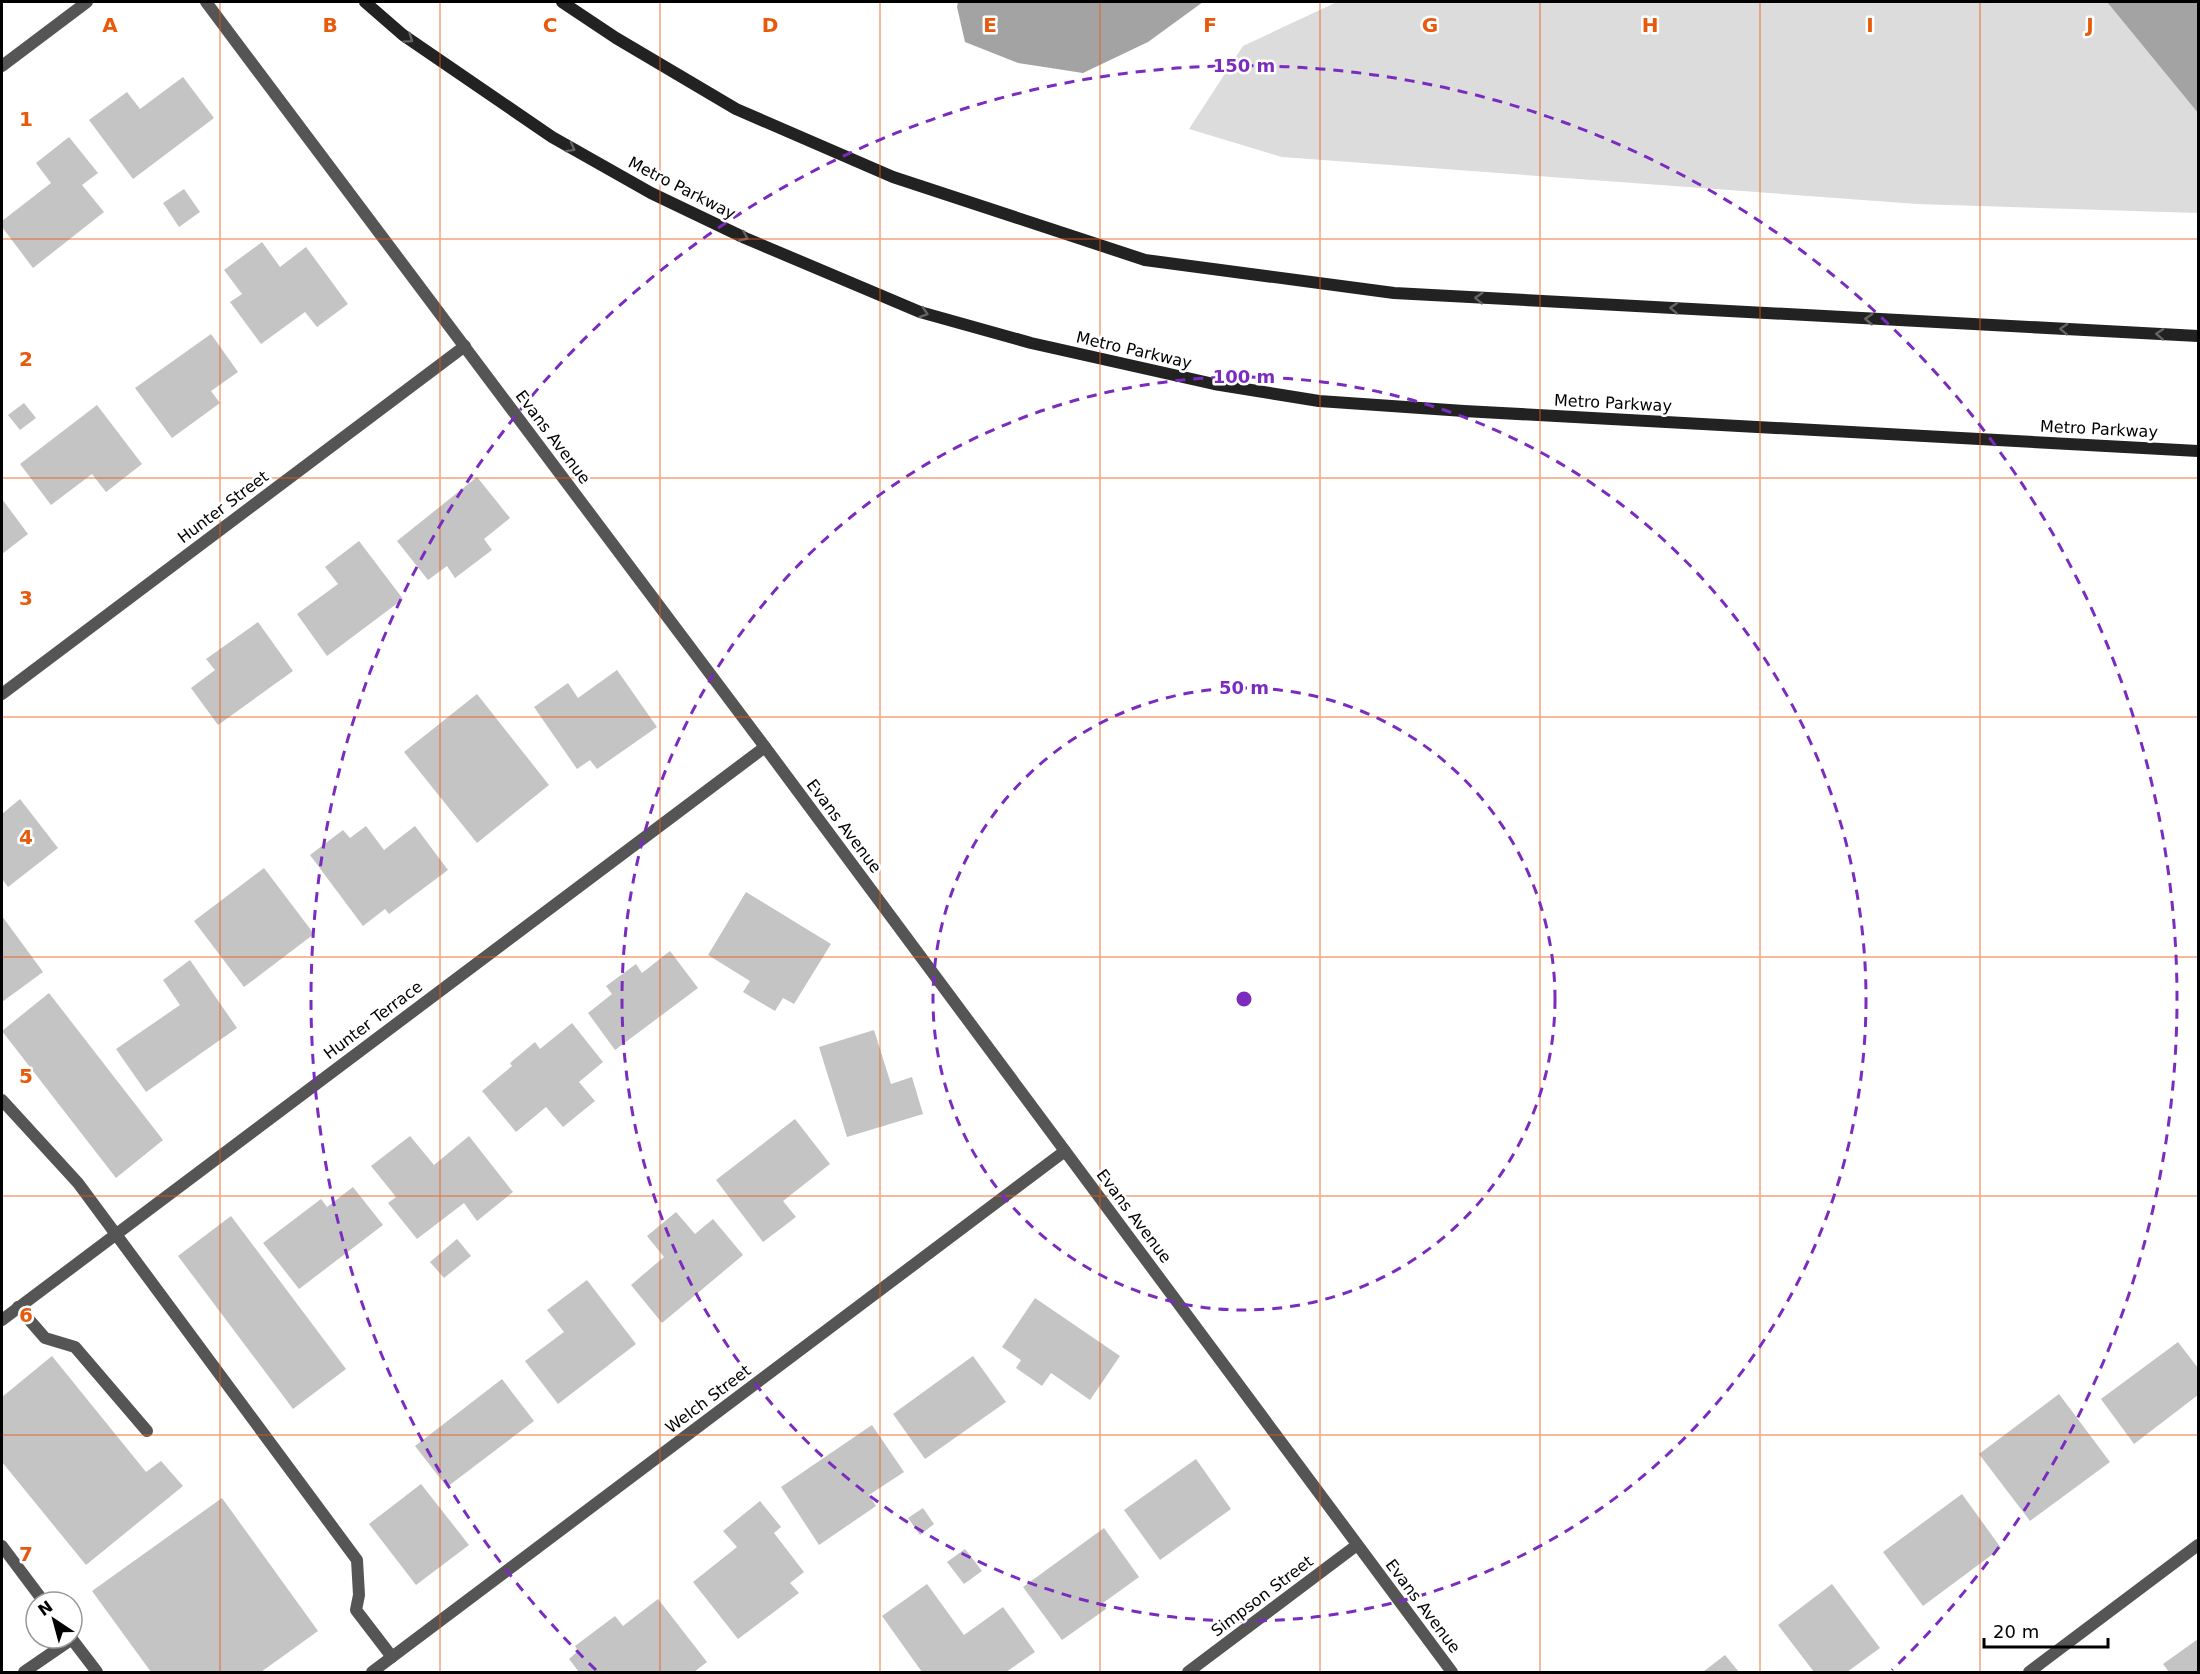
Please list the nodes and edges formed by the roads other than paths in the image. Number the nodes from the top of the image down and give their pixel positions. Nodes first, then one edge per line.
1 (87, 2) edge
2 (206, 2) edge
3 (365, 2) edge
4 (562, 2) edge
5 (2, 66) edge
6 (2199, 336) edge
7 (465, 346) junction
8 (2199, 451) edge
9 (2, 694) edge
10 (765, 747) junction
11 (2, 1100) edge
12 (1065, 1151) junction
13 (117, 1234) junction
14 (18, 1307) junction
15 (2, 1320) edge
16 (147, 1431) dead end
17 (1357, 1545) junction
18 (2199, 1545) edge
19 (2, 1546) edge
20 (35, 1590) edge
21 (54, 1650) edge
22 (80, 1650) edge
23 (392, 1657) junction
24 (24, 1672) edge
25 (97, 1672) edge
26 (372, 1672) edge
27 (1188, 1672) edge
28 (1452, 1672) edge
29 (2029, 1672) edge

1 - 5 street
2 - 7 street, Evans Avenue
3 -> 8 main road, Metro Parkway
6 -> 4 main road
7 - 9 street, Hunter Street
7 - 10 street, Evans Avenue
10 - 12 street, Evans Avenue
10 - 13 street, Hunter Terrace
11 - 13 street
12 - 17 street, Evans Avenue
12 - 23 street, Welch Street
13 - 14 street, Hunter Terrace
13 - 23 street
14 - 15 street, Hunter Terrace
14 - 16 street
17 - 27 street, Simpson Street
17 - 28 street, Evans Avenue
18 - 29 street
19 - 20 street
21 - 24 street
22 - 25 street
23 - 26 street, Welch Street

